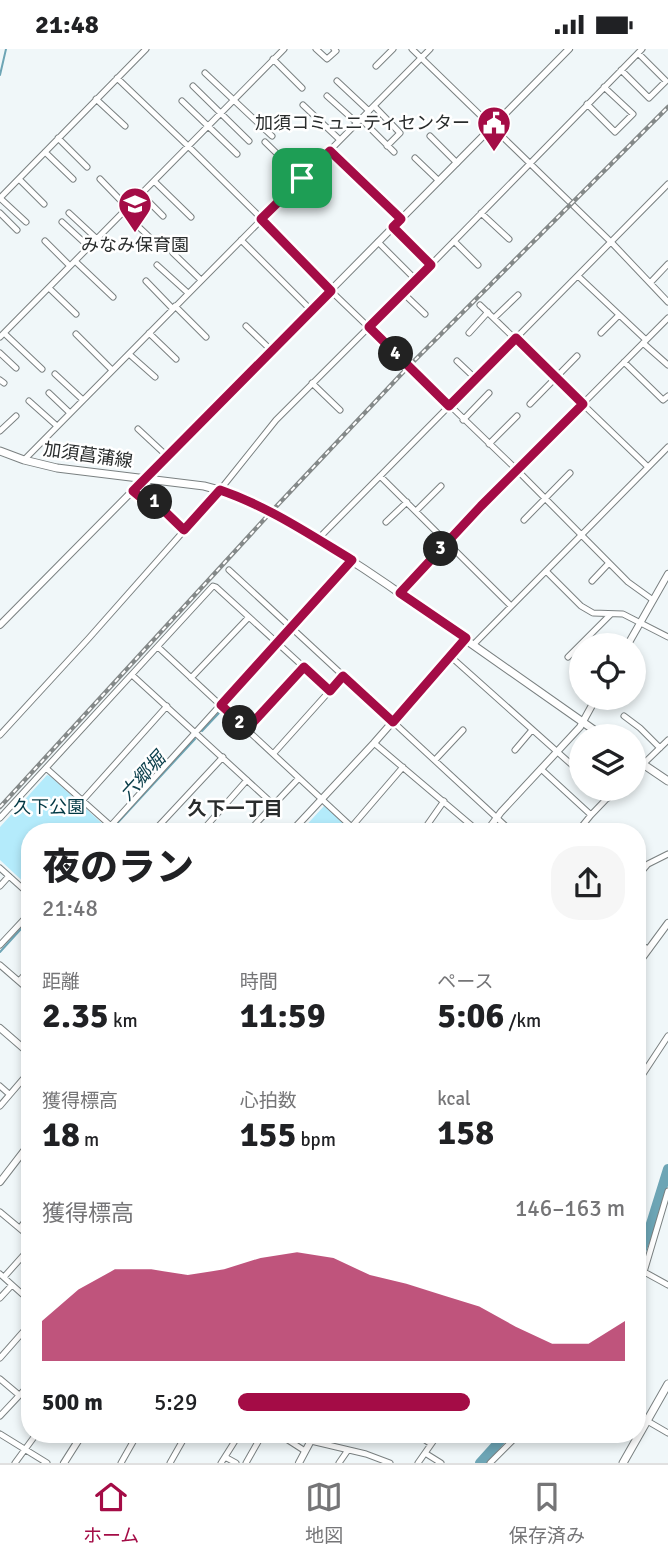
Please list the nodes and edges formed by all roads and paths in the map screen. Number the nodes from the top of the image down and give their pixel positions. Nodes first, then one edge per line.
1 (146, 49) edge
2 (284, 49) edge
3 (316, 49) edge
4 (334, 49) edge
5 (393, 49) edge
6 (412, 49) edge
7 (430, 49) edge
8 (569, 49) edge
9 (640, 51) edge
10 (421, 58) junction
11 (273, 59) junction
12 (376, 67) dead end
13 (621, 71) junction
14 (205, 73) dead end
15 (117, 78) junction
16 (337, 81) dead end
17 (193, 86) dead end
18 (604, 87) junction
19 (302, 88) dead end
20 (327, 96) dead end
21 (96, 99) junction
22 (234, 100) junction
23 (182, 101) dead end
24 (587, 104) junction
25 (303, 105) dead end
26 (371, 109) junction
27 (221, 113) junction
28 (359, 121) junction
29 (125, 126) dead end
30 (208, 126) junction
31 (492, 128) junction
32 (272, 136) dead end
33 (430, 136) dead end
34 (58, 138) junction
35 (340, 140) junction
36 (250, 141) dead end
37 (265, 142) dead end
38 (188, 146) junction
39 (387, 146) junction
40 (330, 151) junction
41 (45, 152) junction
42 (394, 152) dead end
43 (237, 154) dead end
44 (415, 158) dead end
45 (457, 163) junction
46 (529, 164) junction
47 (87, 167) dead end
48 (302, 178) junction
49 (19, 179) junction
50 (73, 179) dead end
51 (100, 179) dead end
52 (154, 181) junction
53 (439, 181) junction
54 (668, 184) edge
55 (141, 194) junction
56 (0, 198) edge
57 (44, 204) dead end
58 (125, 210) junction
59 (481, 212) junction
60 (0, 213) edge
61 (69, 213) dead end
62 (163, 216) dead end
63 (191, 217) dead end
64 (261, 219) junction
65 (401, 219) junction
66 (26, 222) dead end
67 (62, 222) dead end
68 (393, 227) junction
69 (17, 230) dead end
70 (97, 239) junction
71 (240, 240) junction
72 (509, 240) dead end
73 (45, 241) dead end
74 (454, 241) junction
75 (378, 242) junction
76 (612, 243) junction
77 (89, 247) junction
78 (161, 248) dead end
79 (173, 253) dead end
80 (72, 264) junction
81 (668, 264) edge
82 (157, 265) dead end
83 (431, 265) junction
84 (478, 265) dead end
85 (578, 276) junction
86 (201, 280) junction
87 (416, 280) junction
88 (146, 281) dead end
89 (650, 283) junction
90 (49, 288) junction
91 (331, 291) junction
92 (188, 293) junction
93 (403, 293) junction
94 (518, 295) dead end
95 (113, 297) dead end
96 (668, 302) edge
97 (480, 305) dead end
98 (174, 307) junction
99 (311, 310) junction
100 (488, 312) junction
101 (76, 314) dead end
102 (425, 314) dead end
103 (619, 315) junction
104 (495, 318) junction
105 (668, 318) edge
106 (0, 326) edge
107 (246, 327) dead end
108 (369, 327) junction
109 (149, 333) junction
110 (469, 333) dead end
111 (601, 333) dead end
112 (3, 334) edge
113 (76, 334) dead end
114 (206, 337) dead end
115 (516, 338) junction
116 (644, 342) junction
117 (272, 351) junction
118 (0, 353) edge
119 (129, 353) junction
120 (577, 356) dead end
121 (176, 359) dead end
122 (457, 361) dead end
123 (624, 362) junction
124 (668, 365) edge
125 (16, 368) dead end
126 (43, 369) dead end
127 (112, 370) junction
128 (55, 374) dead end
129 (155, 377) dead end
130 (555, 377) junction
131 (476, 379) junction
132 (312, 383) junction
133 (48, 393) dead end
134 (489, 393) dead end
135 (668, 396) edge
136 (83, 400) junction
137 (29, 401) dead end
138 (530, 404) dead end
139 (583, 404) junction
140 (449, 406) junction
141 (340, 410) dead end
142 (70, 413) junction
143 (16, 416) dead end
144 (517, 416) dead end
145 (463, 419) junction
146 (57, 426) junction
147 (138, 429) dead end
148 (0, 431) edge
149 (489, 444) junction
150 (668, 447) edge
151 (0, 451) edge
152 (167, 456) junction
153 (24, 460) junction
154 (648, 467) junction
155 (517, 470) junction
156 (570, 473) dead end
157 (380, 476) junction
158 (146, 478) junction
159 (441, 486) dead end
160 (220, 490) junction
161 (133, 491) junction
162 (546, 500) junction
163 (407, 502) junction
164 (416, 512) junction
165 (524, 520) dead end
166 (386, 522) dead end
167 (184, 530) junction
168 (582, 536) junction
169 (318, 540) junction
170 (447, 543) junction
171 (352, 560) junction
172 (609, 563) junction
173 (229, 570) dead end
174 (546, 571) junction
175 (668, 574) edge
176 (592, 581) dead end
177 (400, 593) junction
178 (653, 600) junction
179 (511, 606) junction
180 (611, 614) junction
181 (249, 617) junction
182 (640, 622) junction
183 (0, 625) edge
184 (291, 629) junction
185 (634, 633) edge
186 (668, 637) edge
187 (466, 638) junction
188 (278, 643) junction
189 (474, 644) junction
190 (158, 647) junction
191 (450, 656) junction
192 (568, 657) dead end
193 (304, 667) junction
194 (132, 674) junction
195 (343, 676) junction
196 (191, 678) junction
197 (330, 691) junction
198 (221, 705) junction
199 (167, 706) junction
200 (590, 710) edge
201 (624, 716) dead end
202 (393, 722) junction
203 (583, 722) junction
204 (586, 724) edge
205 (247, 729) junction
206 (463, 730) dead end
207 (532, 730) junction
208 (196, 733) junction
209 (0, 734) edge
210 (668, 740) edge
211 (374, 743) junction
212 (660, 748) junction
213 (515, 750) dead end
214 (557, 752) junction
215 (274, 753) junction
216 (223, 757) junction
217 (435, 761) junction
218 (646, 761) edge
219 (569, 762) edge
220 (646, 766) edge
221 (403, 767) junction
222 (46, 768) junction
223 (541, 769) junction
224 (299, 778) junction
225 (247, 780) junction
226 (668, 781) edge
227 (322, 799) junction
228 (82, 801) junction
229 (444, 801) junction
230 (605, 801) edge
231 (274, 805) junction
232 (591, 815) junction
233 (0, 818) edge
234 (496, 818) junction
235 (102, 823) edge
236 (114, 823) edge
237 (161, 823) edge
238 (209, 823) edge
239 (257, 823) edge
240 (300, 823) edge
241 (345, 823) edge
242 (358, 823) edge
243 (429, 823) edge
244 (469, 823) edge
245 (493, 823) edge
246 (502, 823) edge
247 (584, 823) edge
248 (668, 854) edge
249 (646, 867) edge
250 (0, 868) edge
251 (9, 876) junction
252 (0, 886) edge
253 (21, 887) edge
254 (21, 923) edge
255 (668, 923) edge
256 (0, 945) edge
257 (646, 948) edge
258 (649, 949) junction
259 (646, 953) edge
260 (0, 965) edge
261 (19, 981) edge
262 (0, 1028) edge
263 (668, 1036) edge
264 (21, 1046) edge
265 (646, 1069) edge
266 (21, 1081) edge
267 (0, 1086) edge
268 (9, 1094) junction
269 (0, 1106) edge
270 (21, 1155) edge
271 (0, 1182) edge
272 (668, 1191) edge
273 (0, 1212) edge
274 (20, 1228) edge
275 (646, 1253) edge
276 (21, 1257) edge
277 (646, 1273) edge
278 (2, 1275) edge
279 (12, 1285) junction
280 (668, 1285) edge
281 (21, 1293) edge
282 (0, 1298) edge
283 (21, 1334) edge
284 (0, 1358) edge
285 (0, 1379) edge
286 (668, 1384) edge
287 (19, 1395) joint
288 (0, 1416) edge
289 (647, 1422) joint
290 (668, 1433) edge
291 (0, 1434) edge
292 (31, 1443) edge
293 (77, 1443) edge
294 (132, 1443) edge
295 (181, 1443) edge
296 (234, 1443) edge
297 (257, 1443) edge
298 (293, 1443) edge
299 (310, 1443) edge
300 (319, 1443) edge
301 (509, 1443) edge
302 (635, 1443) edge
303 (431, 1444) edge
304 (26, 1450) junction
305 (348, 1450) junction
306 (305, 1451) junction
307 (425, 1453) junction
308 (368, 1455) junction
309 (225, 1457) junction
310 (15, 1463) edge
311 (47, 1463) edge
312 (64, 1463) edge
313 (121, 1463) edge
314 (170, 1463) edge
315 (221, 1463) edge
316 (236, 1463) edge
317 (246, 1463) edge
318 (299, 1463) edge
319 (339, 1463) edge
320 (363, 1463) edge
321 (390, 1463) edge
322 (418, 1463) edge
323 (441, 1463) edge
324 (490, 1463) edge
325 (623, 1463) edge

1 - 15 street
2 - 11 street
3 - 4 street
5 - 12 street
6 - 10 street
7 - 10 street
8 - 31 street
9 - 13 street
9 - 13 street
10 - 26 street
10 - 31 street
11 - 19 street
11 - 22 street
13 - 18 street
14 - 22 street
15 - 21 street
15 - 38 street
16 - 26 street
17 - 27 street
18 - 24 street
18 - 24 street
20 - 28 street
21 - 29 street
21 - 34 street
22 - 27 street
22 - 32 street
23 - 30 street
24 - 46 street
25 - 35 street
26 - 28 street
26 - 39 street
27 - 30 street
27 - 36 street
28 - 35 street
28 - 39 street
30 - 38 street
30 - 43 street
31 - 45 street
31 - 46 street
33 - 45 street
34 - 41 street
34 - 47 street
35 - 40 street
37 - 48 street
38 - 52 street
38 - 64 street
39 - 42 street
40 - 48 street
40 - 65 street
41 - 49 street
41 - 50 street
44 - 53 street
45 - 53 street
46 - 59 street
46 - 76 street
48 - 64 street
49 - 56 street
49 - 57 street
51 - 58 street
52 - 55 street
52 - 63 street
53 - 65 street
54 - 76 street
55 - 58 street
55 - 62 street
56 - 66 street
58 - 70 street
58 - 78 street
59 - 72 street
59 - 74 street
60 - 69 street
61 - 70 street
64 - 71 street
64 - 91 street
65 - 68 street
67 - 77 street
68 - 75 street
68 - 83 street
70 - 77 street
71 - 86 street
71 - 99 street
73 - 80 street
74 - 83 street
74 - 84 street
75 - 87 street
75 - 91 street
76 - 85 street
76 - 89 street
77 - 80 street
79 - 86 street
80 - 90 street
80 - 95 street
81 - 89 street
82 - 92 street
83 - 87 street
85 - 103 street
85 - 115 street
86 - 92 street
87 - 93 street
88 - 98 street
89 - 96 street
90 - 101 street
90 - 112 street
91 - 99 street
91 - 108 street
92 - 98 street
93 - 102 street
93 - 108 street
94 - 104 street
97 - 100 street
98 - 109 street
98 - 114 street
99 - 117 street
100 - 104 street
100 - 110 street
103 - 111 street
103 - 116 street
104 - 115 street
105 - 116 street
106 - 112 street
107 - 117 street
108 - 132 street
108 - 140 street
109 - 119 street
109 - 121 street
112 - 126 street
113 - 127 street
115 - 130 street
115 - 131 street
116 - 123 street
116 - 124 street
117 - 152 street
118 - 125 street
119 - 127 street
119 - 129 street
120 - 130 street
122 - 131 street
123 - 135 street
123 - 139 street
127 - 136 street
128 - 136 street
130 - 138 street
130 - 139 street
131 - 140 street
132 - 141 street
132 - 160 street
133 - 142 street
134 - 145 street
136 - 142 street
137 - 146 street
139 - 154 street
139 - 155 street
140 - 145 street
140 - 157 street
142 - 146 street
143 - 148 street
144 - 149 street
145 - 149 street
146 - 153 street
147 - 152 street
149 - 155 street
150 - 154 street
151 - 153 main road, 加須菖蒲線
152 - 158 street
153 - 158 main road, 加須菖蒲線
154 - 168 street
155 - 162 street
155 - 170 street
156 - 162 street
157 - 163 street
157 - 169 street
158 - 160 main road, 加須菖蒲線
158 - 161 street
159 - 164 street
160 - 167 street
160 - 169 main road, 加須菖蒲線
161 - 167 street
161 - 183 street
162 - 165 street
162 - 168 street
163 - 164 street
163 - 166 street
164 - 170 street
167 - 209 street
168 - 172 street
168 - 174 street
169 - 171 main road, 加須菖蒲線
170 - 177 street
170 - 179 street
171 - 177 main road, 加須菖蒲線
171 - 184 street
172 - 176 street
172 - 178 street
173 - 184 street
174 - 179 street
174 - 180 street
175 - 178 street
177 - 187 main road, 加須菖蒲線
178 - 182 street
179 - 189 street
180 - 182 street
180 - 192 street
181 - 188 street
181 - 190 street
181 - 196 street
182 - 185 street
182 - 186 street
184 - 188 street
184 - 195 street
187 - 189 main road, 加須菖蒲線
187 - 191 street
188 - 193 street
188 - 198 street
189 - 203 main road, 加須菖蒲線
190 - 194 street
190 - 196 street
191 - 202 street
191 - 207 street
193 - 197 street
193 - 205 street
194 - 199 street
194 - 222 street
195 - 197 street
195 - 202 street
196 - 198 street
197 - 215 street
198 - 205 street
198 - 208 street
199 - 208 street
199 - 228 street
200 - 203 street
201 - 212 street
202 - 211 street
202 - 217 street
203 - 204 main road, 加須菖蒲線
203 - 214 street
205 - 215 street
206 - 217 street
207 - 213 street
207 - 214 street
208 - 216 street
208 - 236 street
210 - 212 street
211 - 221 street
211 - 227 street
212 - 218 street
214 - 219 street
214 - 223 street
215 - 224 street
216 - 225 street
216 - 237 street
217 - 234 street
220 - 226 main road
221 - 229 street
221 - 242 street
222 - 228 street
222 - 233 street
223 - 232 street
223 - 234 street
224 - 227 street
224 - 231 street
225 - 231 street
225 - 238 street
227 - 240 street
227 - 241 street
228 - 235 street
229 - 243 street
229 - 244 street
230 - 232 street
231 - 239 street
232 - 247 street
234 - 245 street
234 - 246 street
248 - 249 street
250 - 251 street
251 - 252 street
251 - 253 street
254 - 256 street
255 - 258 street
257 - 258 street
258 - 259 street
260 - 261 street
262 - 264 street
263 - 265 street
266 - 268 street
267 - 268 street
268 - 269 street
270 - 271 street
272 - 275 street
273 - 274 street
276 - 278 street
277 - 280 street
278 - 279 street
279 - 281 street
279 - 282 street
283 - 284 street
285 - 287 street
286 - 289 main road
287 - 288 street
289 - 290 street
291 - 304 street
292 - 304 street
293 - 312 street
294 - 313 street
295 - 314 street
296 - 309 street
297 - 317 street
298 - 306 street
299 - 306 street
300 - 305 street
301 - 324 street
302 - 325 main road
303 - 307 street
304 - 310 street
304 - 311 street
305 - 308 street
305 - 319 street
306 - 318 street
307 - 322 street
307 - 323 street
308 - 320 street
308 - 321 street
309 - 315 street
309 - 316 street

